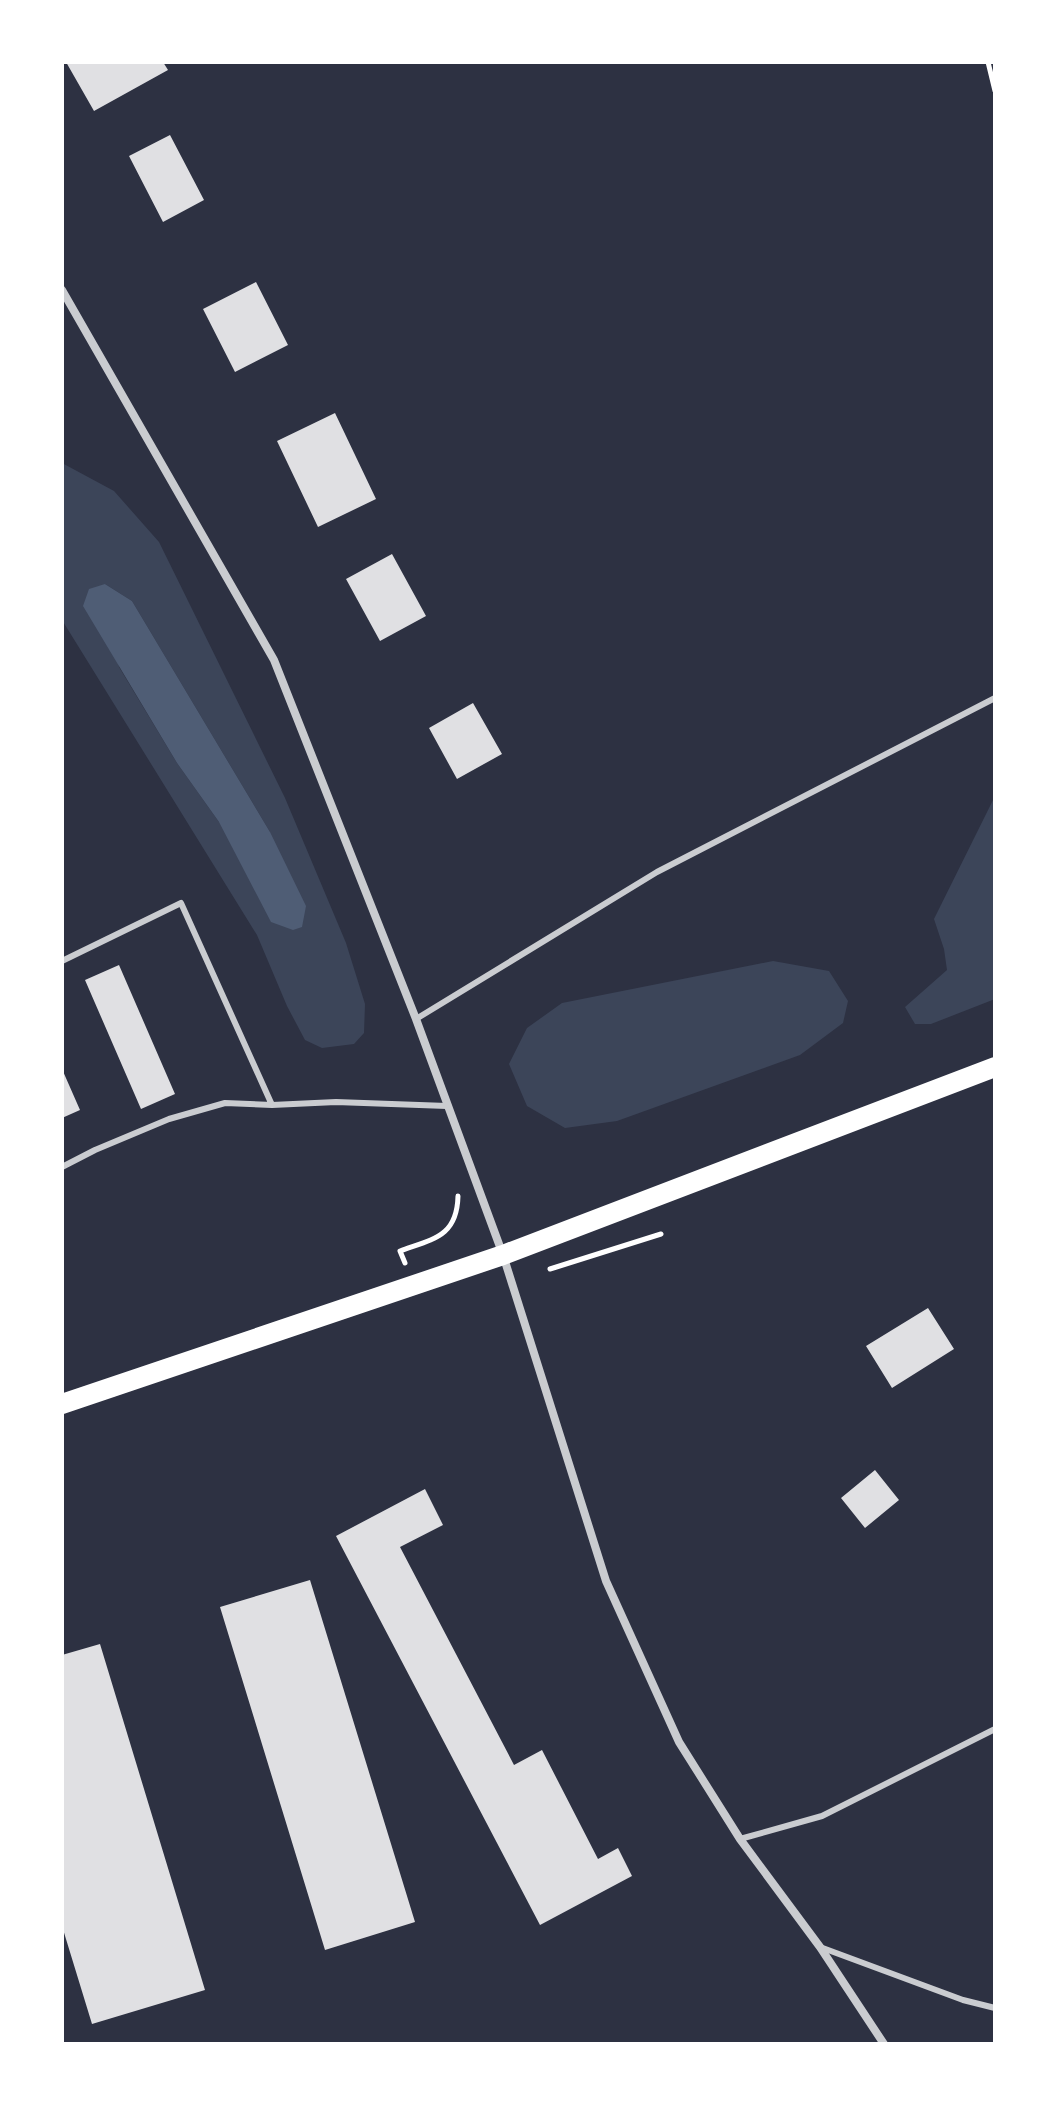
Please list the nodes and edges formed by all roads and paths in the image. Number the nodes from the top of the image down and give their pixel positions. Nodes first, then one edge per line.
1 (988, 62) edge
2 (995, 91) edge
3 (62, 290) edge
4 (995, 698) edge
5 (62, 961) edge
6 (416, 1019) junction
7 (995, 1067) edge
8 (272, 1105) junction
9 (447, 1106) junction
10 (62, 1167) edge
11 (458, 1186) dead end
12 (661, 1234) dead end
13 (503, 1255) junction
14 (511, 1281) junction
15 (415, 1286) junction
16 (62, 1404) edge
17 (995, 1729) edge
18 (740, 1839) junction
19 (820, 1947) junction
20 (995, 2008) edge
21 (884, 2044) edge

1 - 2 path
3 - 6 street
4 - 6 lane
5 - 8 lane
6 - 9 street
7 - 13 main road
8 - 9 lane
8 - 10 lane
9 - 13 street
11 - 15 path
12 - 14 path
13 - 14 street
13 - 15 main road
14 - 18 street
15 - 16 main road
17 - 18 lane
18 - 19 street
19 - 20 lane
19 - 21 street

